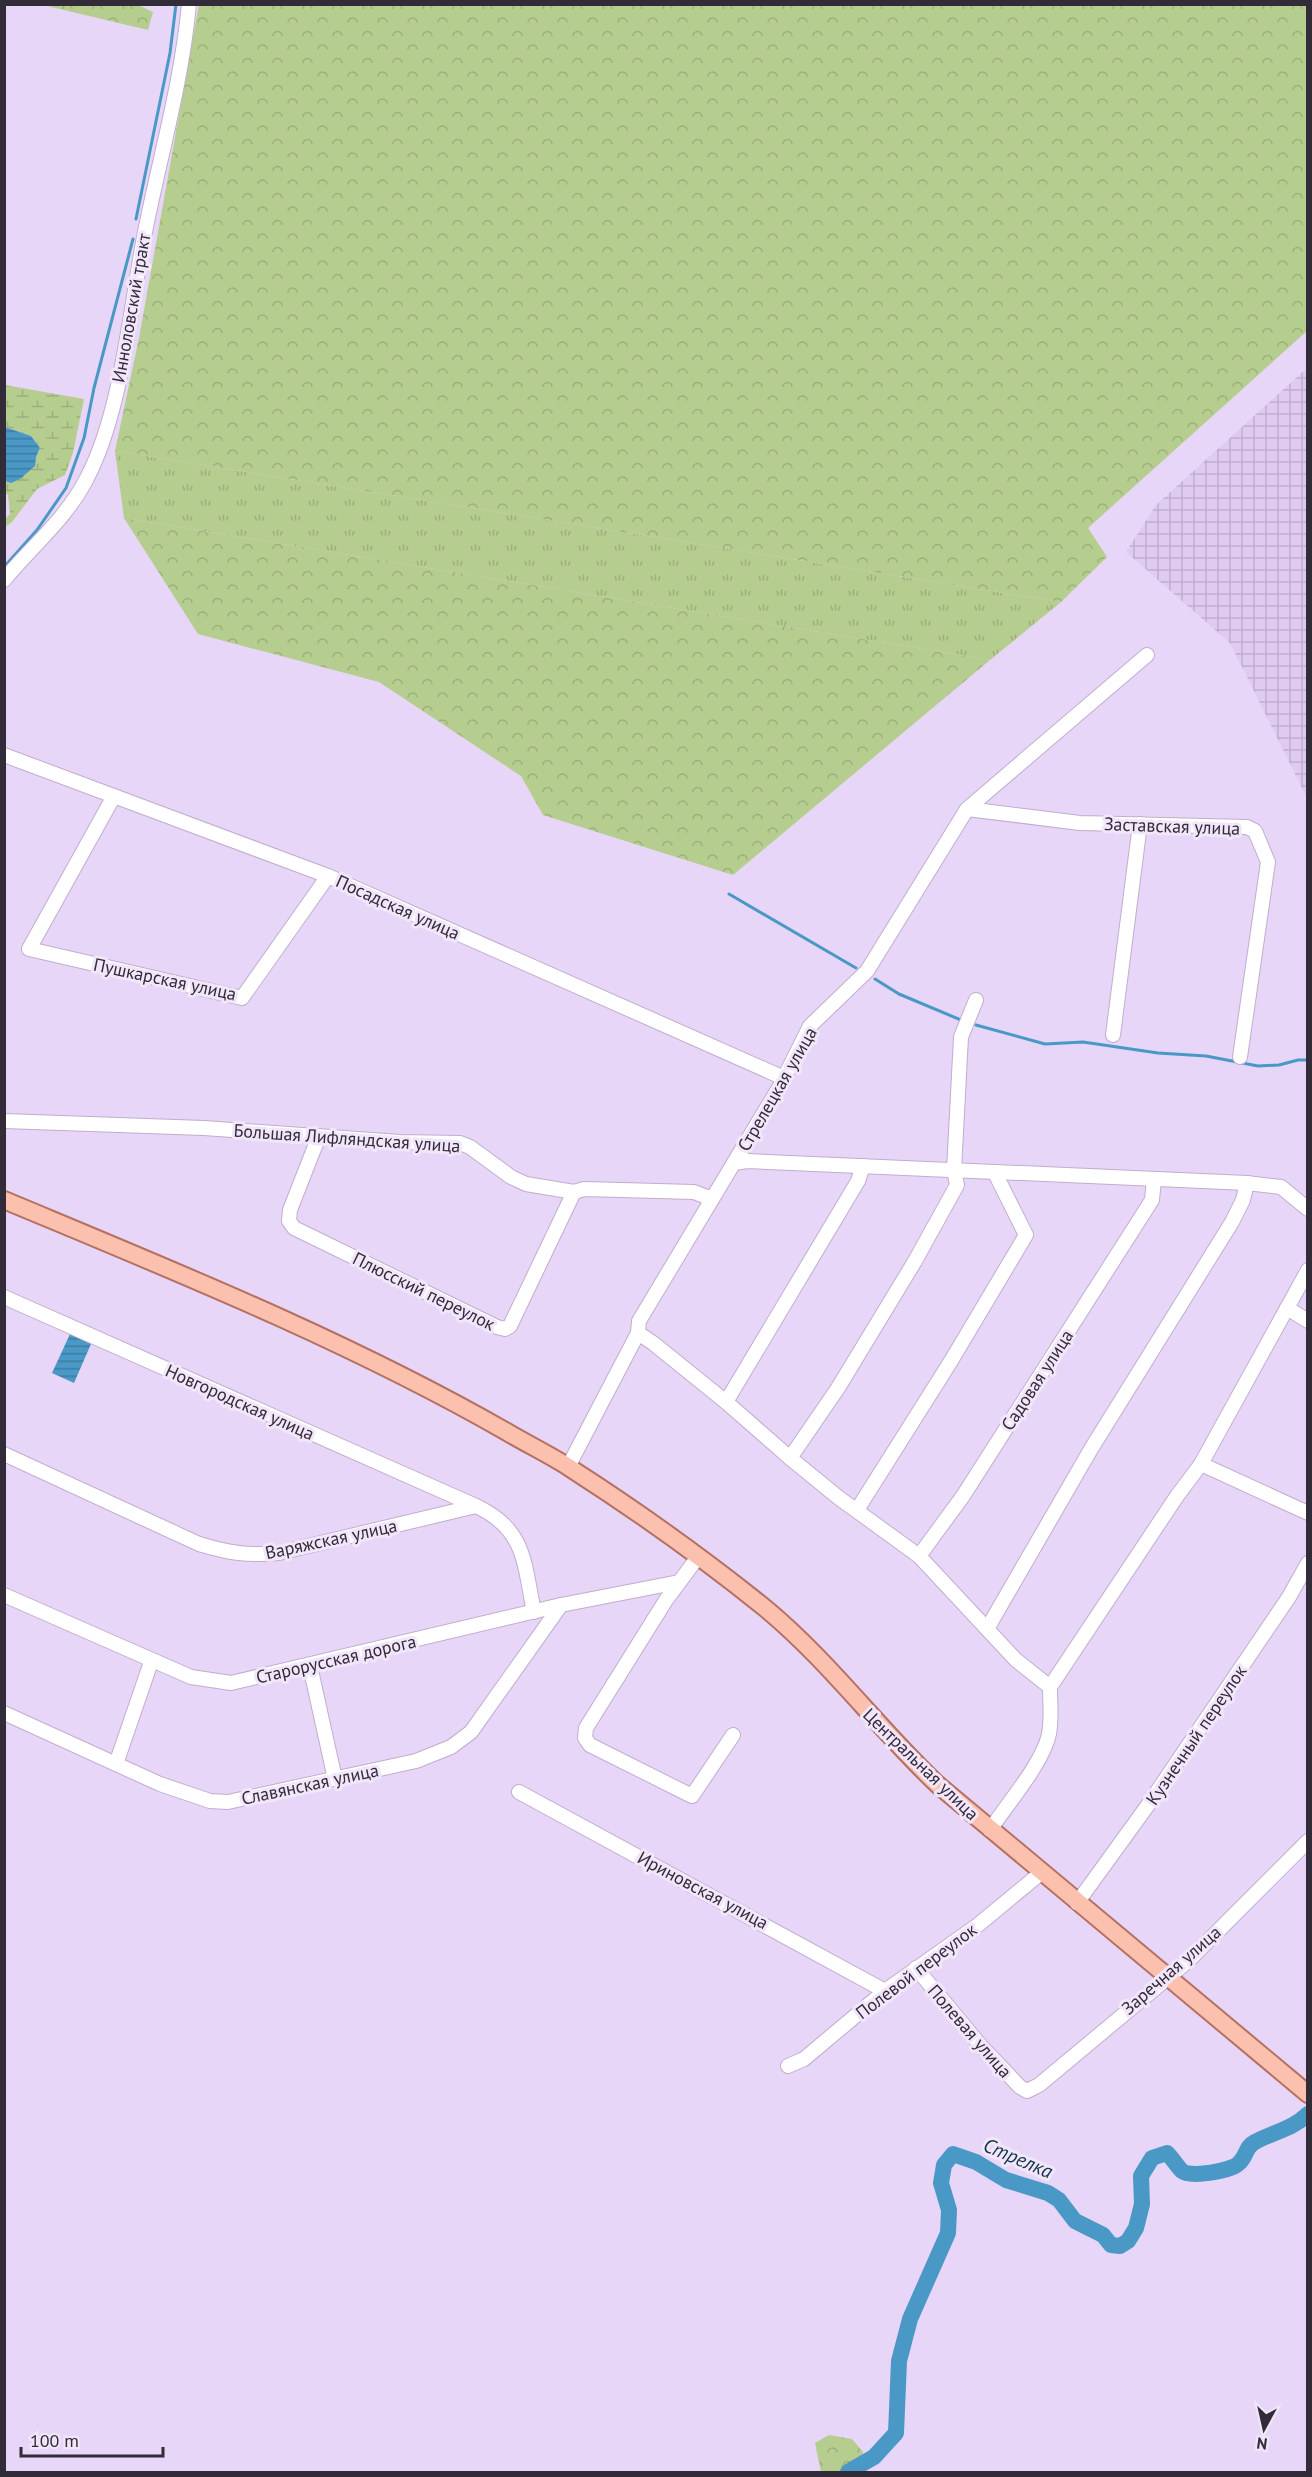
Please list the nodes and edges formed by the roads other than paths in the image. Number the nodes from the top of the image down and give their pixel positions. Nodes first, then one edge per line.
1 (189, 4) edge
2 (4, 580) edge
3 (1147, 655) dead end
4 (4, 755) edge
5 (114, 796) junction
6 (967, 809) junction
7 (1140, 824) junction
8 (328, 876) junction
9 (976, 1000) dead end
10 (1113, 1035) dead end
11 (1240, 1057) dead end
12 (784, 1078) junction
13 (4, 1121) edge
14 (319, 1136) junction
15 (735, 1163) junction
16 (862, 1166) junction
17 (954, 1170) junction
18 (995, 1173) junction
19 (1154, 1179) junction
20 (1247, 1183) junction
21 (574, 1192) junction
22 (712, 1199) junction
23 (4, 1200) edge
24 (1308, 1209) edge
25 (1308, 1270) edge
26 (4, 1297) edge
27 (1287, 1308) junction
28 (1308, 1321) edge
29 (638, 1333) junction
30 (726, 1402) junction
31 (4, 1454) edge
32 (790, 1458) junction
33 (1201, 1464) junction
34 (568, 1467) junction
35 (476, 1506) junction
36 (857, 1510) junction
37 (1308, 1513) edge
38 (919, 1556) junction
39 (698, 1557) junction
40 (1308, 1563) edge
41 (680, 1582) junction
42 (4, 1595) edge
43 (561, 1605) junction
44 (534, 1612) junction
45 (987, 1629) junction
46 (151, 1662) junction
47 (310, 1666) junction
48 (1050, 1687) junction
49 (4, 1713) edge
50 (733, 1735) dead end
51 (116, 1764) junction
52 (335, 1779) junction
53 (519, 1792) dead end
54 (990, 1830) junction
55 (1308, 1841) edge
56 (1042, 1872) junction
57 (1077, 1902) junction
58 (916, 1968) junction
59 (1168, 1977) junction
60 (885, 1991) junction
61 (788, 2066) dead end
62 (1027, 2091) joint
63 (1305, 2092) edge

1 - 2 street, Инноловский тракт
3 - 6 street, Стрелецкая улица
4 - 5 street, Посадская улица
5 - 8 street, Посадская улица
5 - 8 street, Пушкарская улица
6 - 7 street, Заставская улица
6 - 12 street, Стрелецкая улица
7 - 10 street
7 - 11 street, Заставская улица
8 - 12 street, Посадская улица
9 - 17 street
12 - 15 street, Стрелецкая улица
13 - 14 street, Большая Лифляндская улица
14 - 21 street, Большая Лифляндская улица
14 - 21 street, Плюсский переулок
15 - 16 street
15 - 22 street, Стрелецкая улица
16 - 17 street
16 - 30 street
17 - 18 street
17 - 32 street
18 - 19 street
18 - 36 street
19 - 20 street
19 - 38 street, Садовая улица
20 - 24 street
20 - 45 street
21 - 22 street, Большая Лифляндская улица
22 - 29 street, Стрелецкая улица
23 - 34 main road, Центральная улица
25 - 27 street
26 - 35 street, Новгородская улица
27 - 28 street
27 - 33 street
29 - 30 street
29 - 34 street, Стрелецкая улица
30 - 32 street
31 - 35 street, Варяжская улица
32 - 36 street
33 - 37 street
33 - 48 street
34 - 39 main road, Центральная улица
35 - 44 street
36 - 38 street
38 - 45 street
39 - 41 street
39 - 54 main road, Центральная улица
40 - 57 street, Кузнечный переулок
41 - 43 street, Старорусская дорога
41 - 50 street
42 - 46 street, Старорусская дорога
43 - 44 street, Старорусская дорога
43 - 52 street, Славянская улица
44 - 47 street, Старорусская дорога
45 - 48 street
46 - 47 street, Старорусская дорога
46 - 51 street
47 - 52 street
48 - 54 street
49 - 51 street, Славянская улица
51 - 52 street, Славянская улица
53 - 60 street, Ириновская улица
54 - 56 main road, Центральная улица
55 - 59 street, Заречная улица
56 - 57 main road, Центральная улица
56 - 58 street, Полевой переулок
57 - 59 main road, Центральная улица
58 - 60 street, Полевой переулок
58 - 62 street, Полевая улица
59 - 62 street, Заречная улица
59 - 63 main road, Центральная улица
60 - 61 street, Полевой переулок

